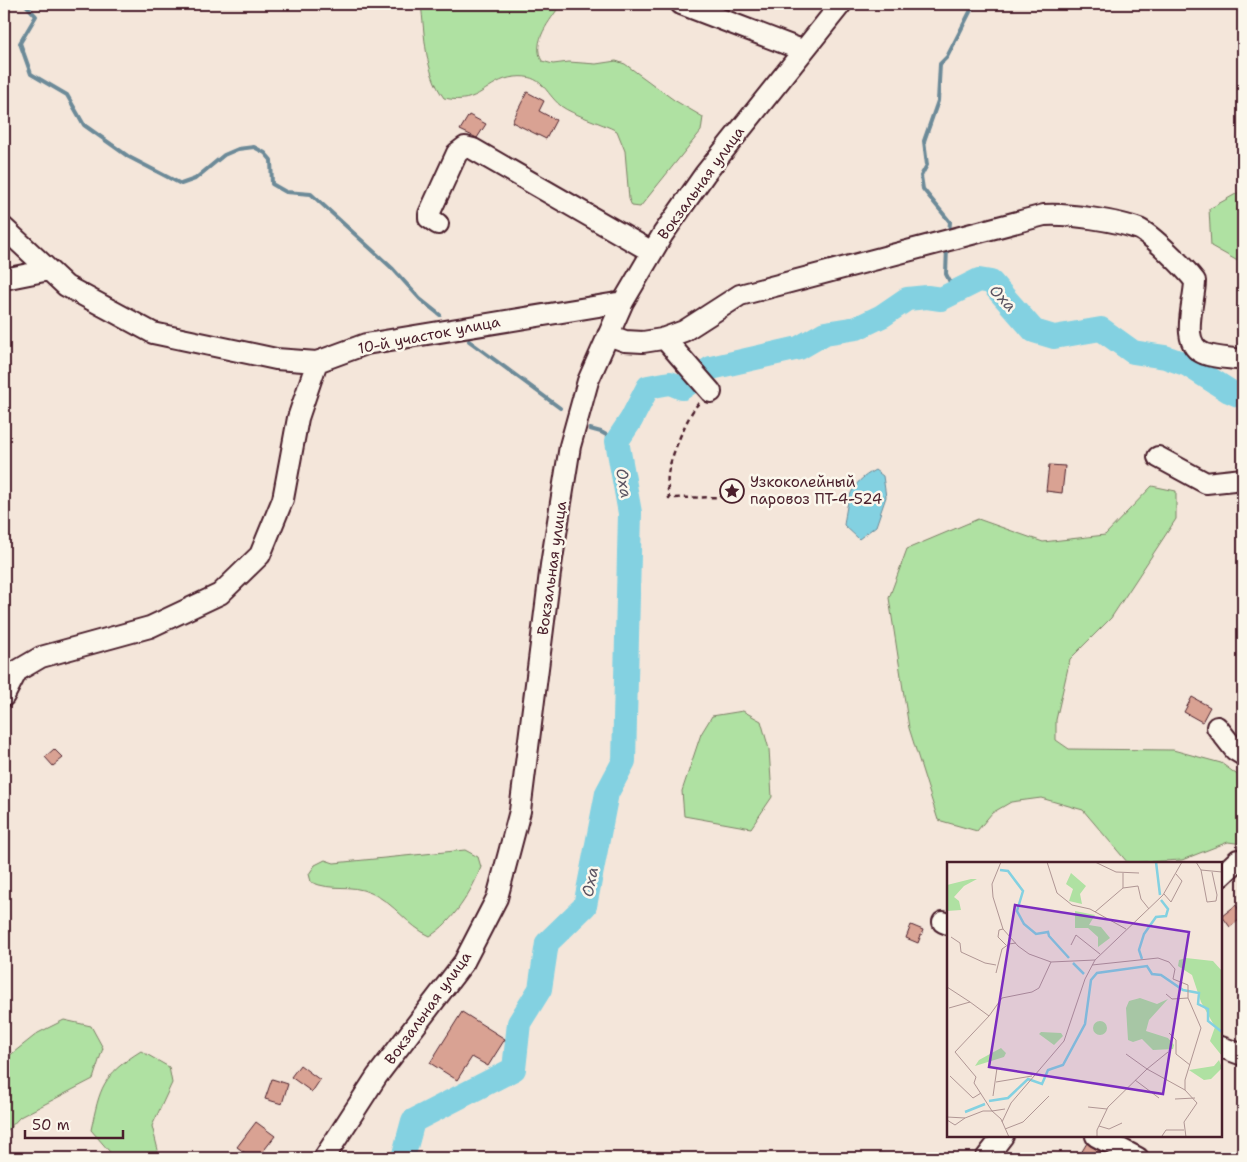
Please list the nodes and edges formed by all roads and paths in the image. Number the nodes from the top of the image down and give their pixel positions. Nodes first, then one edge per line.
1 (681, 4) edge
2 (841, 4) edge
3 (802, 50) junction
4 (438, 224) dead end
5 (4, 228) edge
6 (652, 252) junction
7 (49, 270) junction
8 (4, 279) edge
9 (623, 302) junction
10 (608, 335) junction
11 (664, 338) junction
12 (1243, 360) edge
13 (317, 362) junction
14 (709, 389) joint
15 (1158, 457) dead end
16 (1243, 479) edge
17 (723, 497) dead end
18 (4, 696) edge
19 (1217, 727) dead end
20 (1243, 754) edge
21 (1238, 860) dead end
22 (1222, 875) edge
23 (1222, 1047) edge
24 (1243, 1055) edge
25 (1002, 1137) edge
26 (1098, 1137) edge
27 (324, 1158) edge
28 (986, 1158) edge
29 (1138, 1158) edge

1 - 3 street
2 - 3 street, Вокзальная улица
3 - 6 street, Вокзальная улица
4 - 6 street
5 - 7 street, 10-й участок улица
6 - 9 street, Вокзальная улица
7 - 8 street
7 - 13 street, 10-й участок улица
9 - 10 street, Вокзальная улица
9 - 13 street, 10-й участок улица
10 - 11 street
10 - 27 street, Вокзальная улица
11 - 12 street
11 - 14 street
13 - 18 street
14 - 17 path
15 - 16 street
19 - 20 street
21 - 22 street
23 - 24 street
25 - 28 street
26 - 29 street

